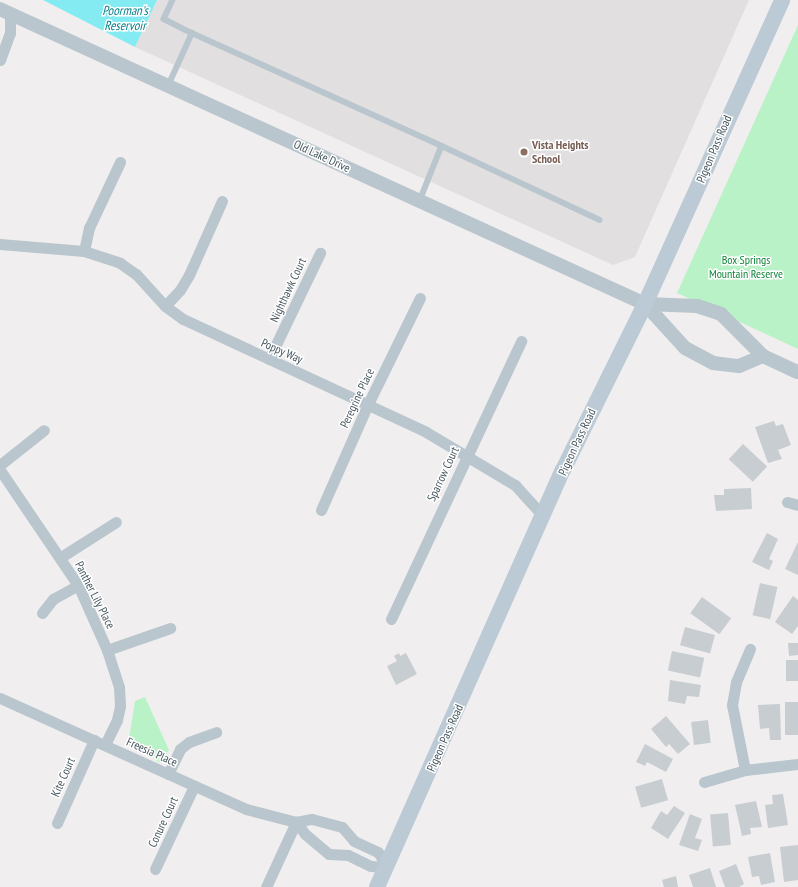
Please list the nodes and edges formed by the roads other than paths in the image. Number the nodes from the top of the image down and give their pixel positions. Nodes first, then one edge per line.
1 (173, 0) edge
2 (782, 0) edge
3 (3, 15) edge
4 (192, 33) junction
5 (0, 60) edge
6 (168, 86) junction
7 (442, 146) junction
8 (120, 162) dead end
9 (222, 201) dead end
10 (420, 201) junction
11 (600, 220) dead end
12 (0, 244) edge
13 (84, 251) junction
14 (320, 253) dead end
15 (420, 298) dead end
16 (645, 304) junction
17 (165, 306) junction
18 (521, 341) dead end
19 (762, 356) junction
20 (269, 360) junction
21 (798, 372) edge
22 (368, 404) junction
23 (44, 430) dead end
24 (466, 455) junction
25 (0, 464) edge
26 (0, 470) edge
27 (787, 502) dead end
28 (798, 505) edge
29 (321, 510) dead end
30 (543, 516) junction
31 (116, 522) dead end
32 (61, 557) junction
33 (78, 585) junction
34 (42, 613) dead end
35 (391, 619) dead end
36 (170, 628) dead end
37 (750, 649) dead end
38 (107, 650) junction
39 (0, 698) edge
40 (216, 732) dead end
41 (94, 740) junction
42 (105, 746) junction
43 (798, 764) edge
44 (745, 770) junction
45 (168, 774) junction
46 (704, 782) dead end
47 (194, 786) junction
48 (296, 822) junction
49 (57, 823) dead end
50 (387, 867) junction
51 (155, 869) dead end
52 (266, 887) edge
53 (377, 887) edge

1 - 4 lane
2 - 16 main road, Pigeon Pass Road
3 - 5 street
3 - 6 street, Old Lake Drive
4 - 6 lane
4 - 7 lane
6 - 10 street, Old Lake Drive
7 - 10 lane
7 - 11 lane
8 - 13 street
9 - 17 street
10 - 16 street, Old Lake Drive
12 - 13 street, Poppy Way
13 - 17 street, Poppy Way
14 - 20 street, Nighthawk Court
15 - 22 street, Peregrine Place
16 - 19 street
16 - 19 street
16 - 30 main road, Pigeon Pass Road
17 - 20 street, Poppy Way
18 - 24 street, Sparrow Court
19 - 21 street
20 - 22 street, Poppy Way
22 - 24 street, Poppy Way
22 - 29 street, Peregrine Place
23 - 25 street
24 - 30 street, Poppy Way
24 - 35 street, Sparrow Court
26 - 32 street, Panther Lily Place
27 - 28 street
30 - 50 main road, Pigeon Pass Road
31 - 32 street
32 - 33 street, Panther Lily Place
33 - 34 street
33 - 38 street, Panther Lily Place
36 - 38 street
37 - 44 street
38 - 42 street, Panther Lily Place
39 - 41 street, Freesia Place
40 - 45 street
41 - 42 street, Freesia Place
41 - 49 street, Kite Court
42 - 45 street, Freesia Place
43 - 44 street
44 - 46 street
45 - 47 street, Freesia Place
47 - 48 street, Freesia Place
47 - 51 street, Conure Court
48 - 50 street
48 - 50 street, Freesia Place
48 - 52 street
50 - 53 main road, Pigeon Pass Road

